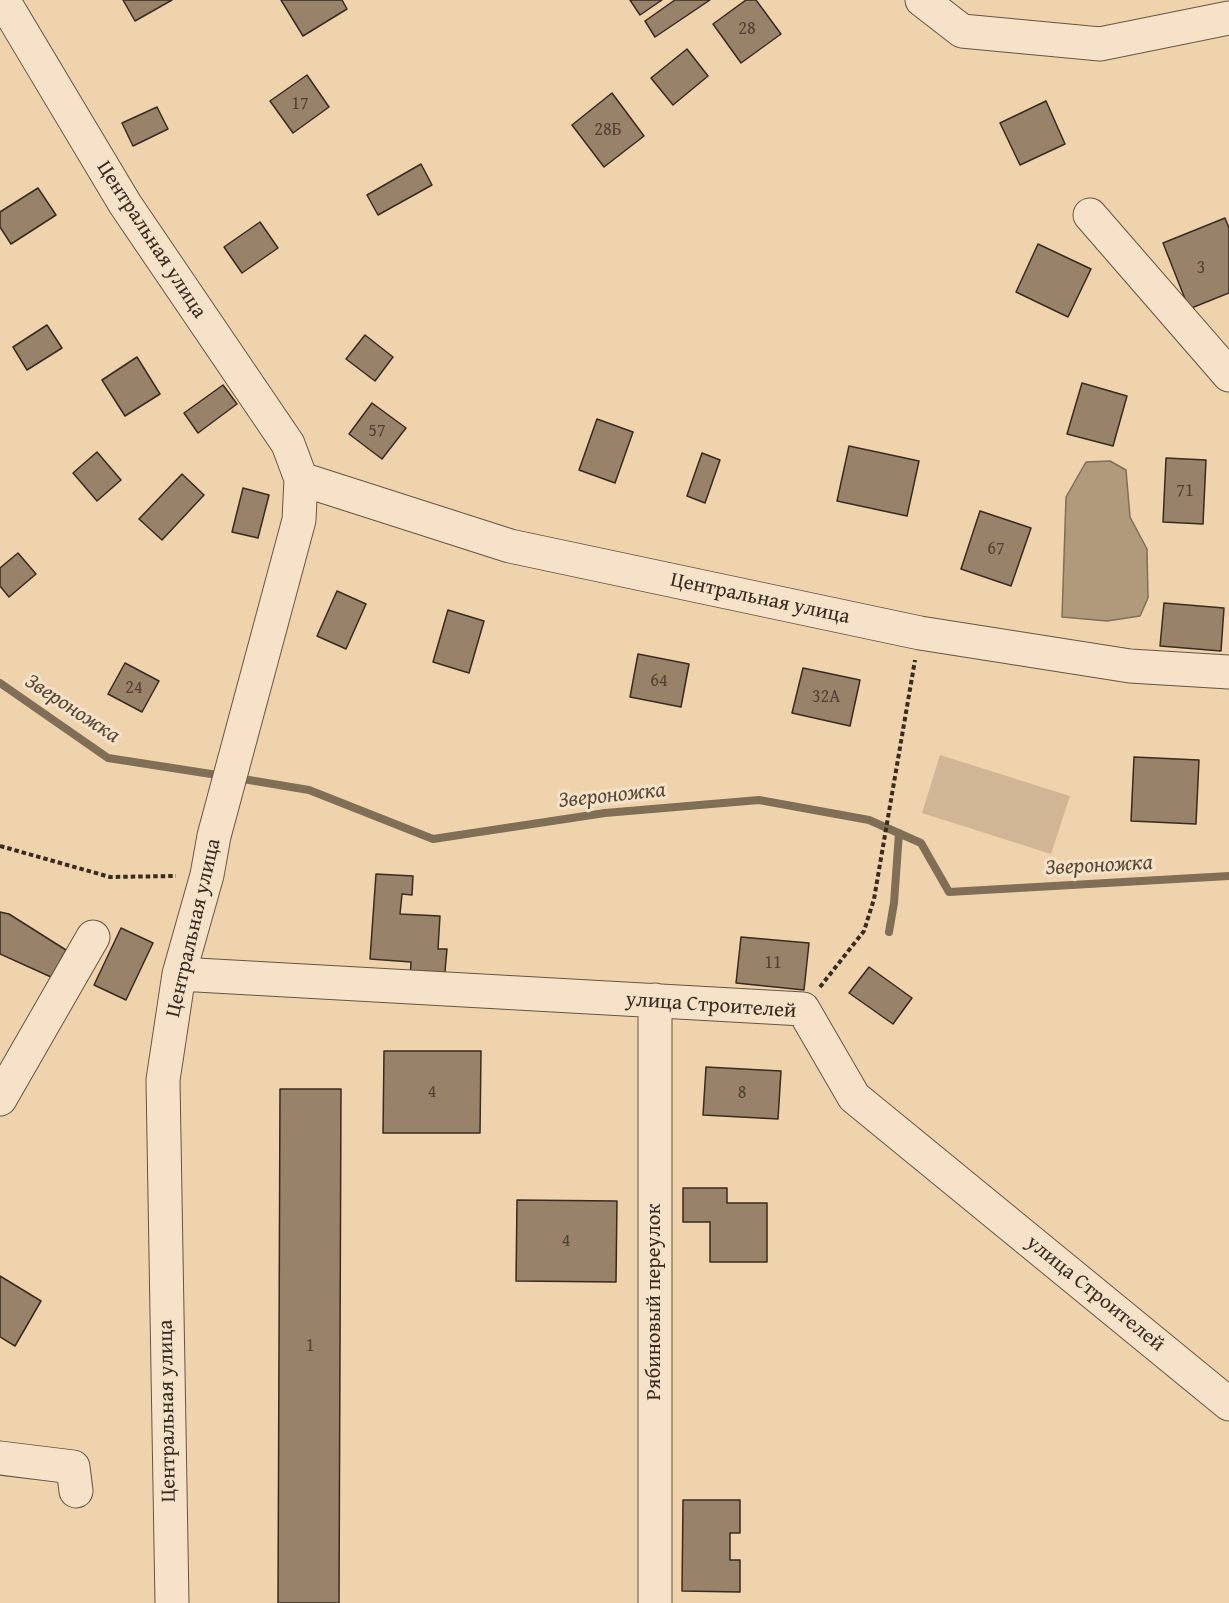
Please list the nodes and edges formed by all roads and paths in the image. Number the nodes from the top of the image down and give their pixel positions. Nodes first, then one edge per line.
1 (3, 0) edge
2 (922, 0) edge
3 (1229, 18) edge
4 (1090, 215) dead end
5 (1229, 375) edge
6 (301, 479) junction
7 (920, 633) junction
8 (1229, 672) edge
9 (0, 846) edge
10 (207, 875) junction
11 (93, 937) dead end
12 (179, 974) junction
13 (655, 1000) junction
14 (803, 1009) junction
15 (0, 1099) edge
16 (1229, 1404) edge
17 (0, 1458) edge
18 (76, 1491) dead end
19 (172, 1603) edge
20 (655, 1603) edge

1 - 6 street, Центральная улица
2 - 3 street
4 - 5 street
6 - 7 street, Центральная улица
6 - 10 street, Центральная улица
7 - 8 street, Центральная улица
7 - 14 path
9 - 10 path
10 - 12 street, Центральная улица
11 - 15 street
12 - 13 street, улица Строителей
12 - 19 street, Центральная улица
13 - 14 street, улица Строителей
13 - 20 street, Рябиновый переулок
14 - 16 street, улица Строителей
17 - 18 street

